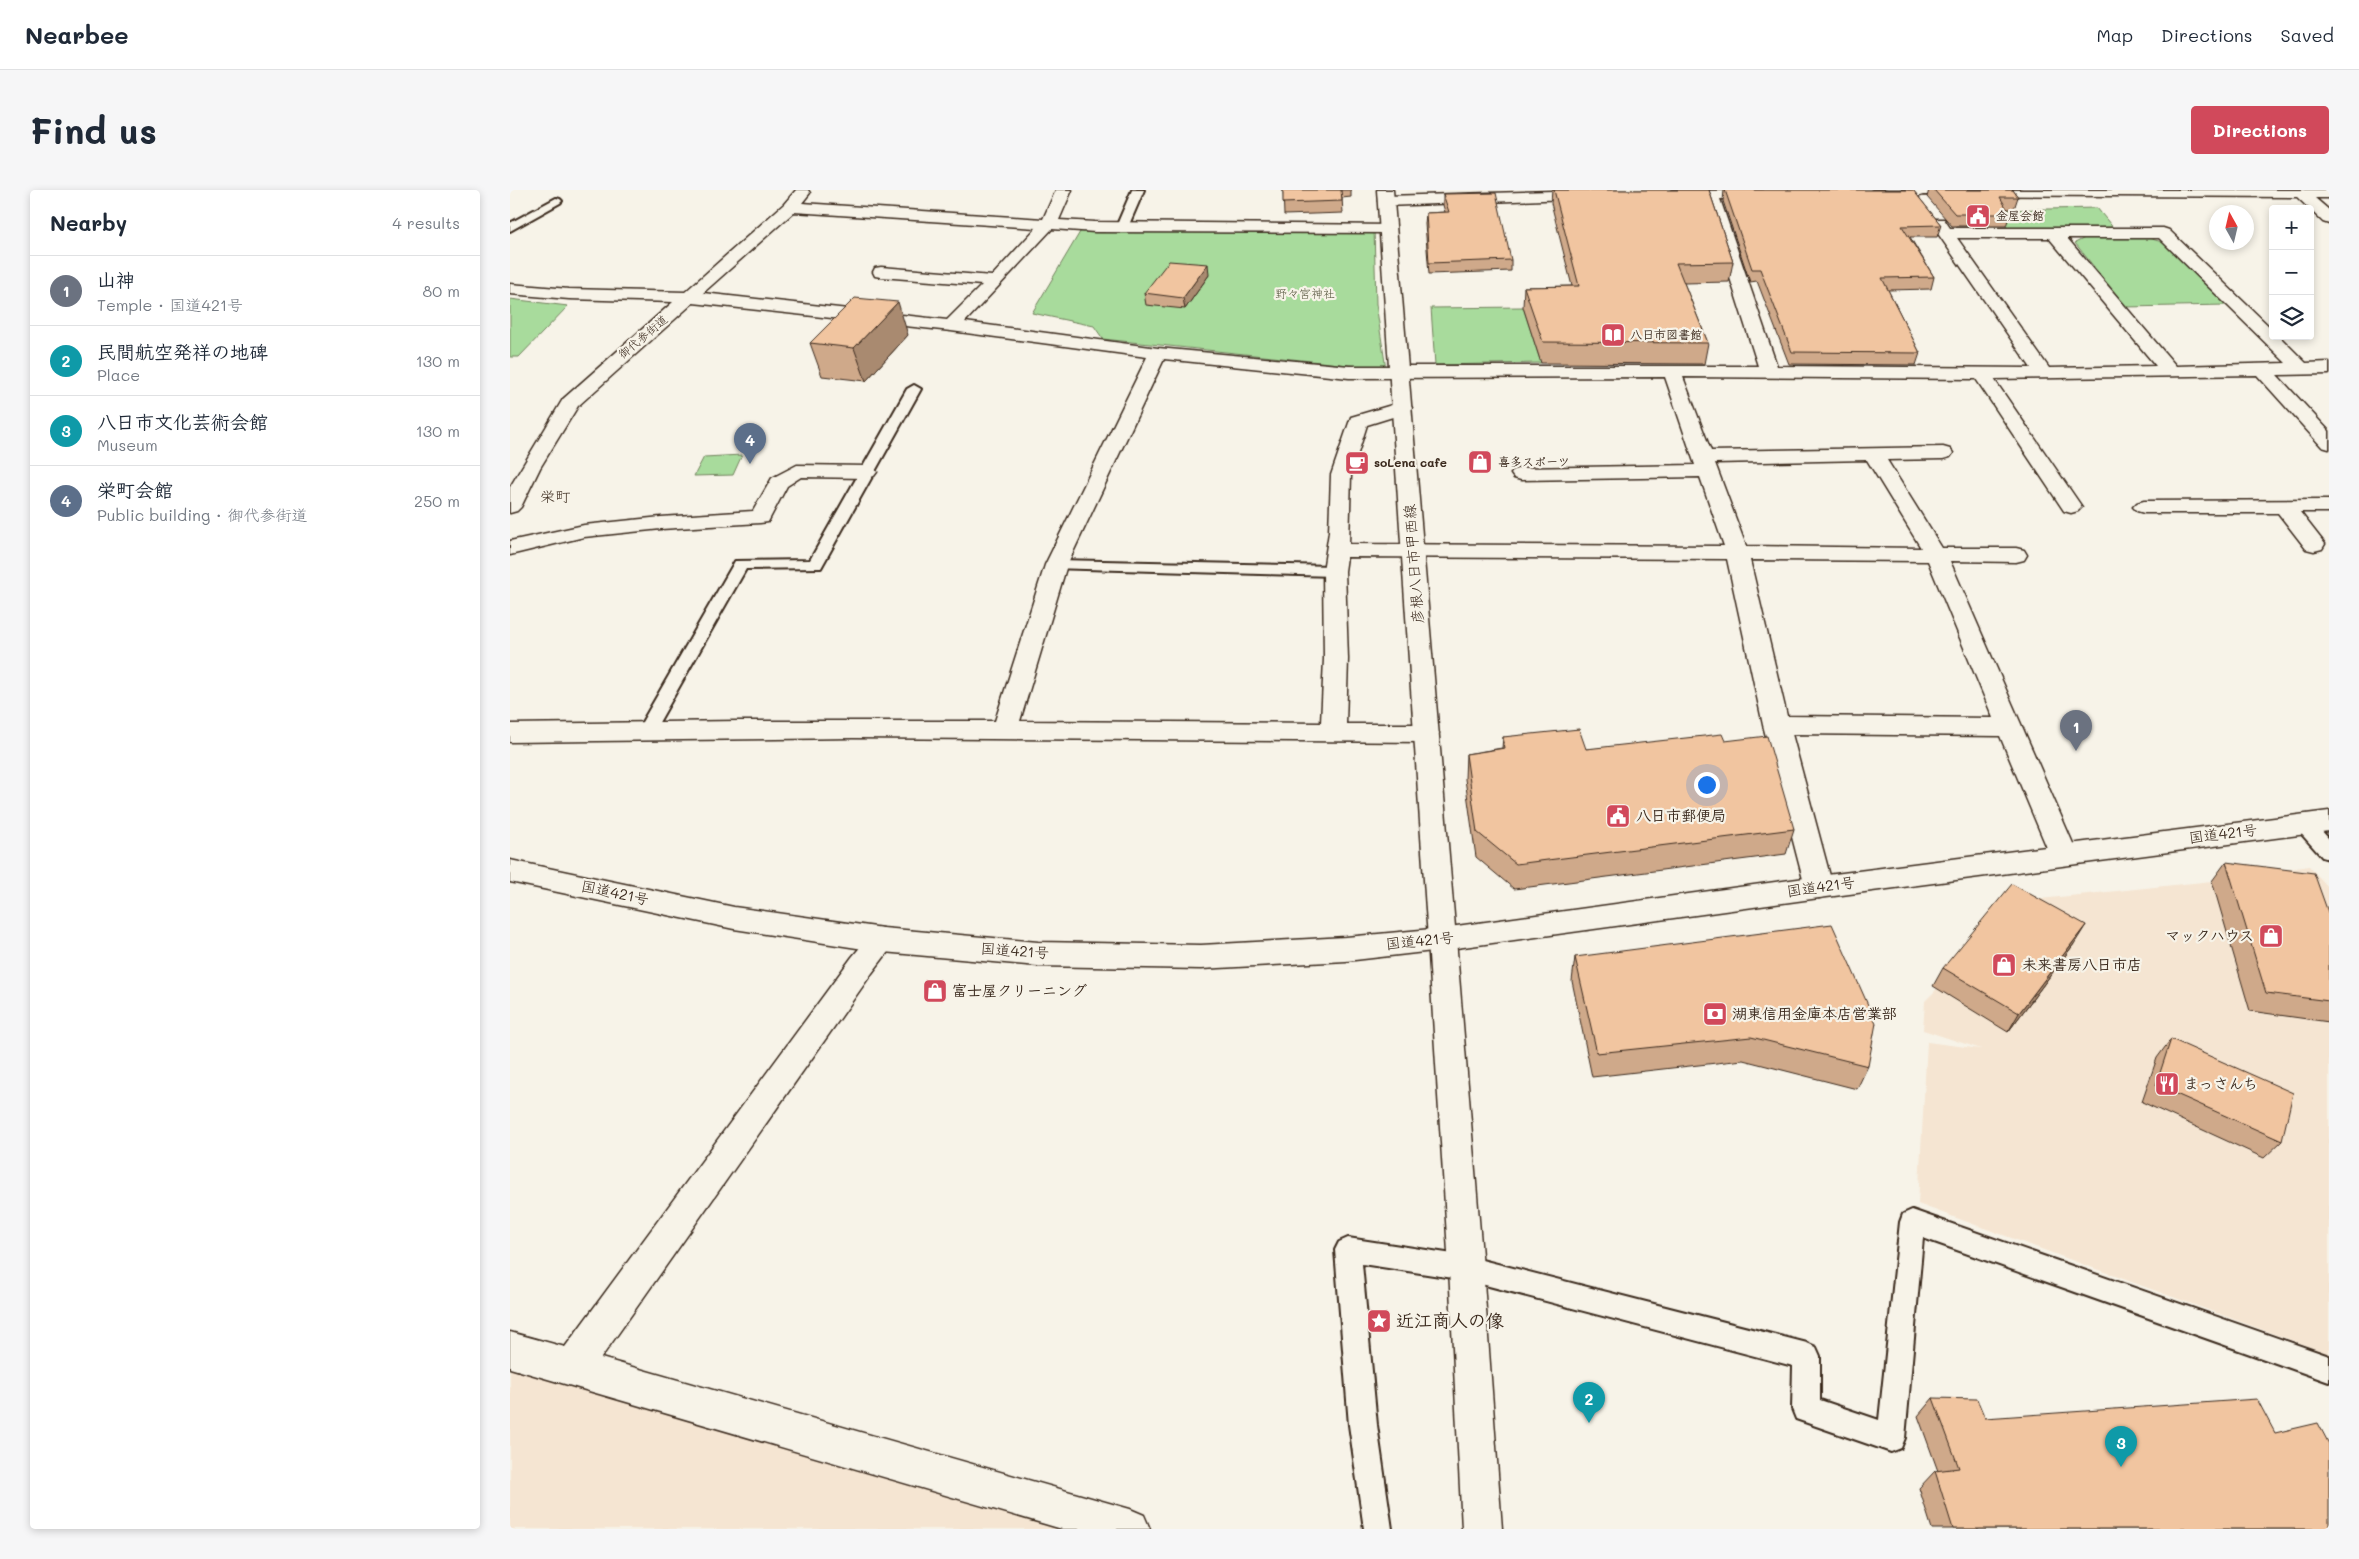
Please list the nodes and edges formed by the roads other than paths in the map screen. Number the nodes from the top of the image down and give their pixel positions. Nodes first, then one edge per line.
1 (805, 190) edge
2 (1064, 190) edge
3 (1138, 190) edge
4 (2120, 191) edge
5 (1714, 192) edge
6 (1864, 192) edge
7 (2300, 192) junction
8 (1778, 193) edge
9 (2329, 193) edge
10 (1386, 195) edge
11 (1604, 195) edge
12 (1662, 195) edge
13 (1922, 198) edge
14 (556, 202) dead end
15 (790, 207) junction
16 (2329, 219) edge
17 (1050, 222) junction
18 (1122, 227) junction
19 (510, 228) edge
20 (1388, 228) junction
21 (2053, 232) junction
22 (1947, 234) junction
23 (881, 272) dead end
24 (996, 282) junction
25 (510, 289) edge
26 (690, 297) junction
27 (951, 326) junction
28 (1158, 353) junction
29 (2329, 368) edge
30 (2302, 369) junction
31 (2262, 370) junction
32 (1399, 371) junction
33 (1672, 371) junction
34 (2171, 372) junction
35 (1770, 373) junction
36 (1981, 373) junction
37 (2044, 374) junction
38 (914, 389) dead end
39 (1402, 408) junction
40 (2329, 443) edge
41 (1943, 453) dead end
42 (1873, 454) junction
43 (1704, 464) junction
44 (867, 472) junction
45 (1522, 474) dead end
46 (2329, 506) edge
47 (510, 507) edge
48 (2071, 507) dead end
49 (2285, 507) junction
50 (2144, 508) dead end
51 (2314, 544) dead end
52 (510, 548) edge
53 (1412, 549) junction
54 (1737, 553) junction
55 (1936, 555) junction
56 (2016, 555) dead end
57 (1335, 560) junction
58 (1056, 565) junction
59 (1776, 725) junction
60 (2009, 726) junction
61 (647, 729) junction
62 (1005, 729) junction
63 (510, 733) edge
64 (1334, 733) junction
65 (1426, 733) junction
66 (2317, 822) edge
67 (2329, 852) edge
68 (2064, 855) junction
69 (510, 871) edge
70 (1819, 887) junction
71 (1442, 939) junction
72 (883, 940) junction
73 (1466, 1268) junction
74 (510, 1350) edge
75 (572, 1368) junction
76 (2329, 1369) edge
77 (1130, 1529) edge
78 (1378, 1529) edge
79 (1482, 1529) edge

1 - 15 main road, 御代参街道
2 - 17 main road
3 - 18 lane
4 - 7 main road
4 - 13 main road
5 - 8 main road
5 - 12 main road
5 - 35 main road
6 - 13 main road
7 - 9 main road
7 - 16 main road
10 - 11 main road
10 - 20 main road, 彦根八日市甲西線
13 - 22 main road
14 - 19 lane
15 - 17 main road
15 - 26 main road, 御代参街道
17 - 18 main road
17 - 24 main road
18 - 20 main road
20 - 32 main road, 彦根八日市甲西線
21 - 22 main road
21 - 30 main road
21 - 34 main road
22 - 37 main road
23 - 24 main road
24 - 27 main road
25 - 26 main road
26 - 27 main road
26 - 47 main road, 御代参街道
27 - 28 main road
28 - 32 main road
28 - 58 main road
29 - 30 main road
30 - 31 main road
31 - 34 main road
31 - 40 main road
32 - 33 main road
32 - 39 main road, 彦根八日市甲西線
33 - 35 main road
33 - 43 main road
34 - 37 main road
35 - 36 main road
36 - 37 main road
36 - 48 main road
38 - 44 lane
39 - 53 main road, 彦根八日市甲西線
39 - 57 main road
41 - 42 main road
42 - 43 main road
42 - 55 main road
43 - 45 main road
43 - 54 main road
44 - 52 main road
44 - 61 lane
46 - 49 main road
49 - 50 main road
49 - 51 main road
53 - 54 main road
53 - 57 main road
53 - 65 main road, 彦根八日市甲西線
54 - 55 main road
54 - 59 main road
55 - 56 main road
55 - 60 main road
57 - 58 lane
57 - 64 main road
58 - 62 main road
59 - 60 main road
59 - 70 main road
60 - 68 main road
61 - 62 main road
61 - 63 main road
62 - 64 main road
64 - 65 main road
65 - 71 main road, 彦根八日市甲西線
66 - 67 lane
66 - 68 main road, 国道421号
68 - 70 main road, 国道421号
69 - 72 main road, 国道421号
70 - 71 main road, 国道421号
71 - 72 main road, 国道421号
71 - 73 main road, 彦根八日市甲西線
72 - 75 main road
73 - 76 lane
73 - 78 lane
73 - 79 main road, 彦根八日市甲西線
74 - 75 main road
75 - 77 main road

